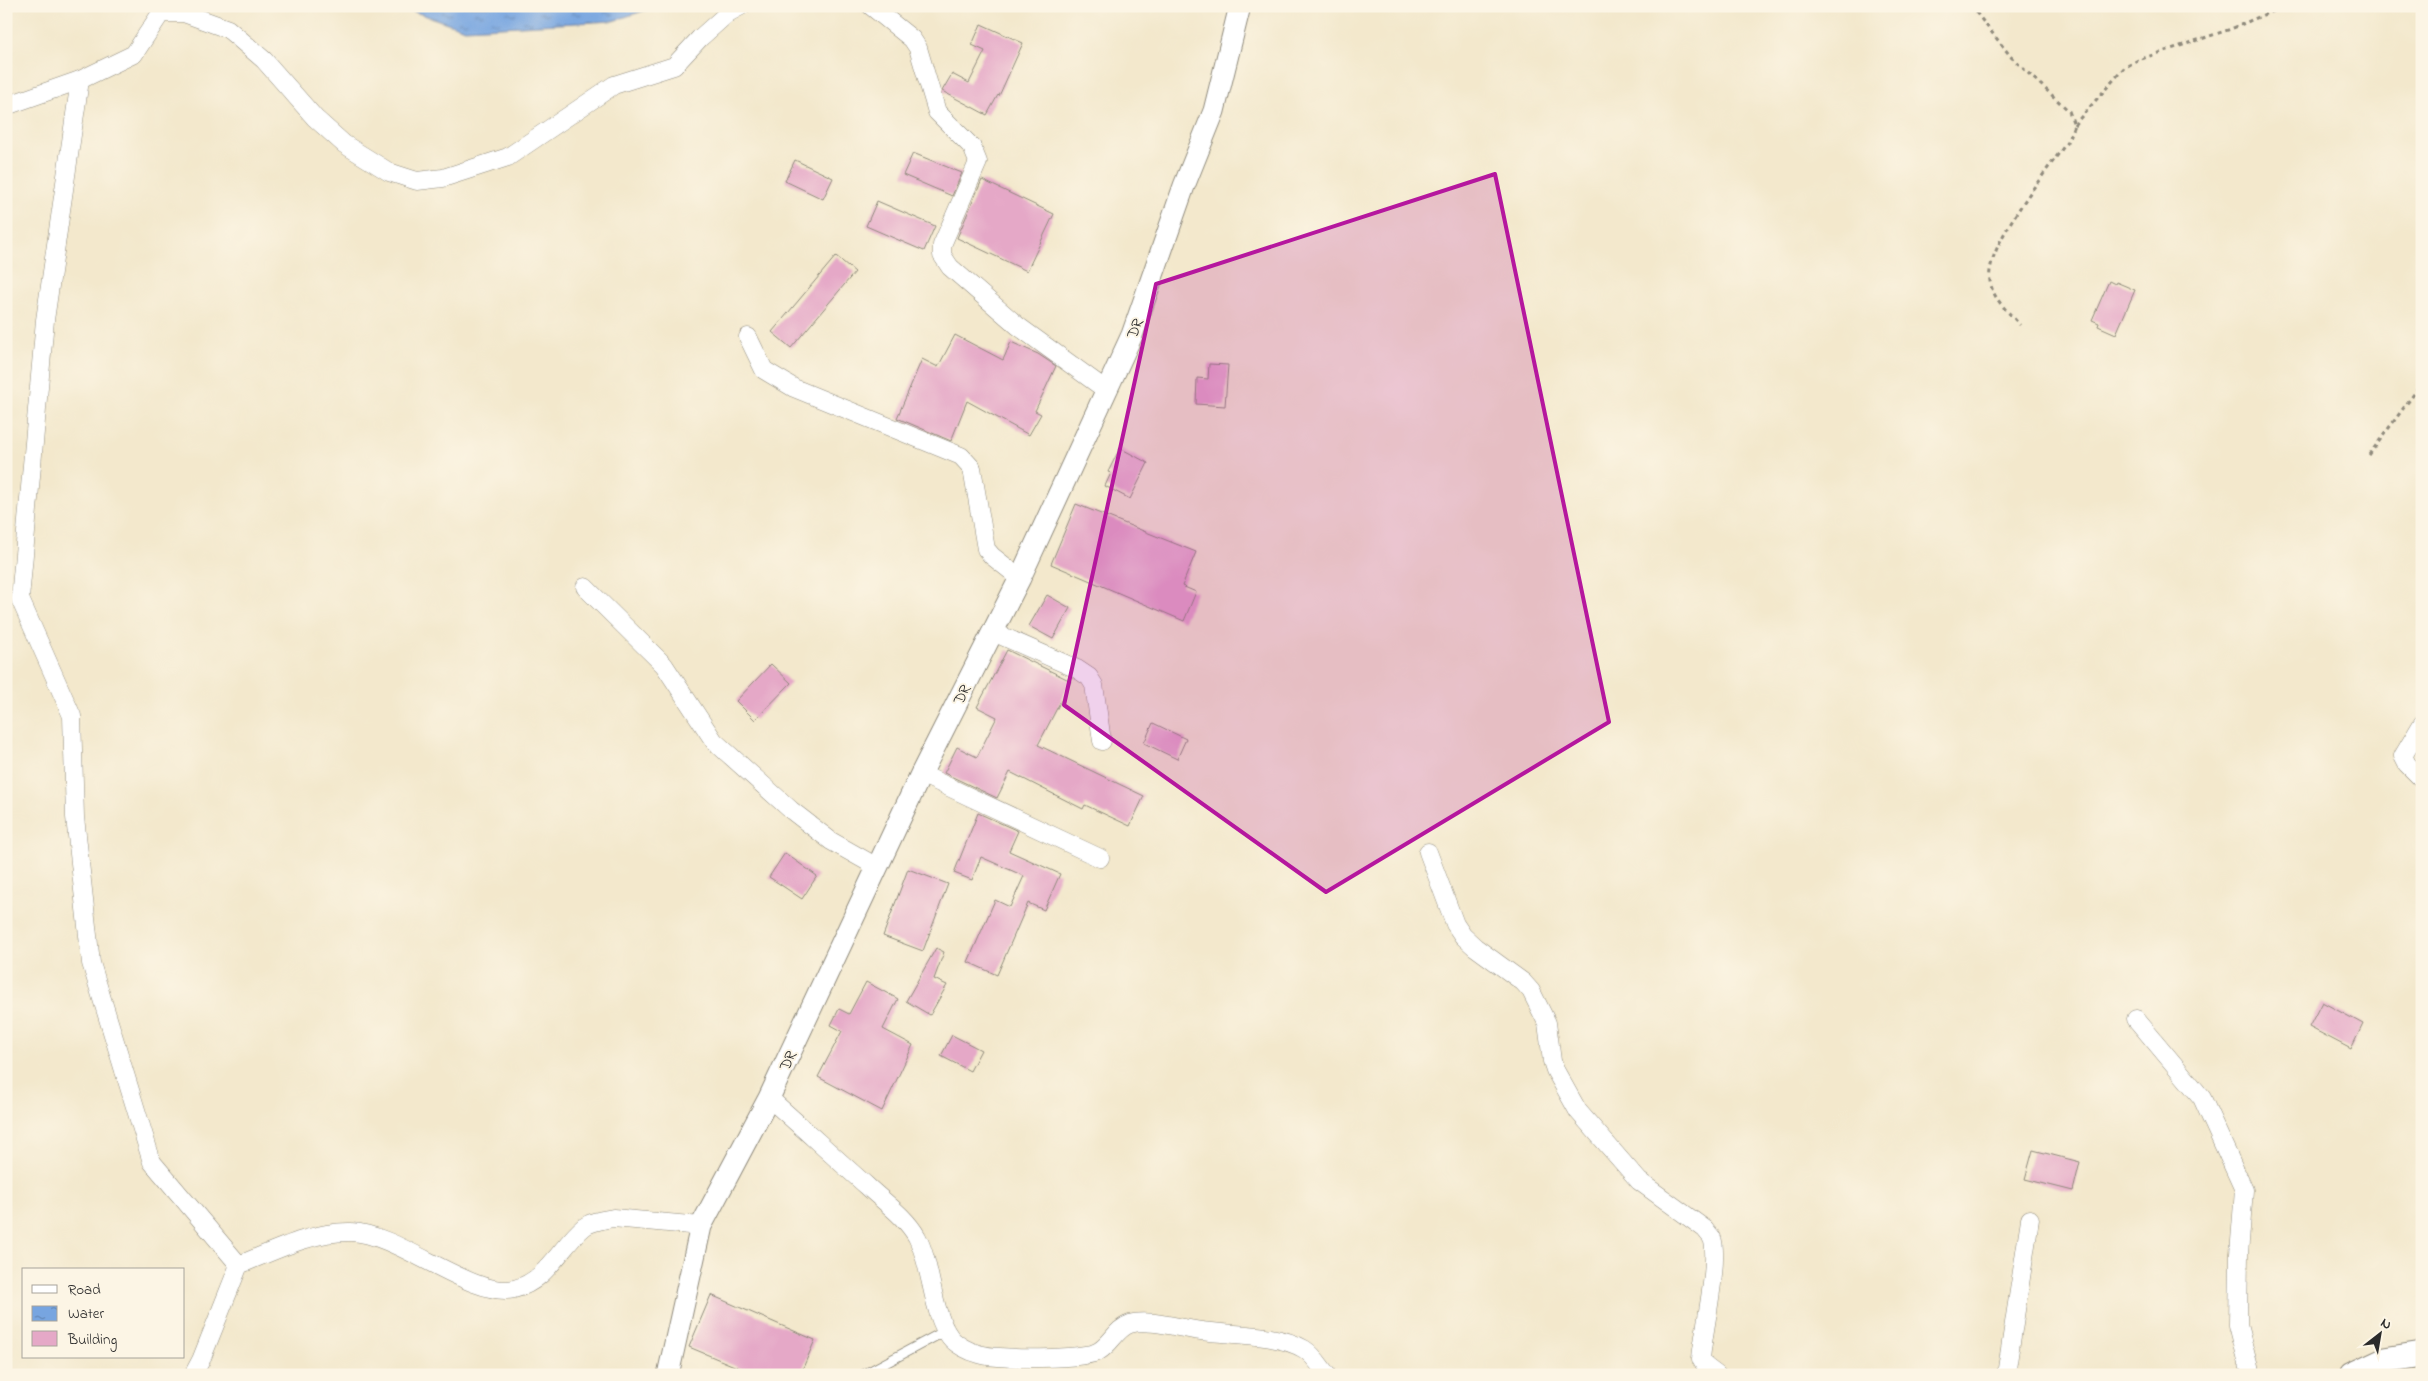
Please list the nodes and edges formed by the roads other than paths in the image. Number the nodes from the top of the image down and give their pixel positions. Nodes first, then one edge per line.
1 (741, 6) edge
2 (871, 6) edge
3 (1240, 6) edge
4 (158, 10) edge
5 (80, 80) junction
6 (6, 106) edge
7 (748, 337) dead end
8 (1106, 390) junction
9 (1020, 578) junction
10 (585, 587) dead end
11 (993, 632) junction
12 (2422, 724) edge
13 (1102, 741) dead end
14 (922, 774) junction
15 (2422, 779) edge
16 (1428, 852) dead end
17 (1100, 858) dead end
18 (877, 867) junction
19 (2136, 1019) dead end
20 (769, 1098) junction
21 (2030, 1219) dead end
22 (701, 1226) junction
23 (239, 1265) junction
24 (947, 1330) junction
25 (2422, 1354) edge
26 (193, 1375) edge
27 (668, 1375) edge
28 (863, 1375) edge
29 (1327, 1375) edge
30 (1717, 1375) edge
31 (2006, 1375) edge
32 (2251, 1375) edge
33 (2352, 1375) edge

1 - 4 street
2 - 8 street
3 - 8 street, DR
4 - 5 street
5 - 6 street
5 - 23 street
7 - 9 street
8 - 9 street, DR
9 - 11 street, DR
10 - 18 street
11 - 13 street
11 - 14 street, DR
12 - 15 street
14 - 17 street
14 - 18 street, DR
16 - 30 street
18 - 20 street, DR
19 - 32 street
20 - 22 street, DR
20 - 24 street
21 - 31 street
22 - 23 street
22 - 27 street, DR
23 - 26 street
24 - 28 lane
24 - 29 street
25 - 33 main road

